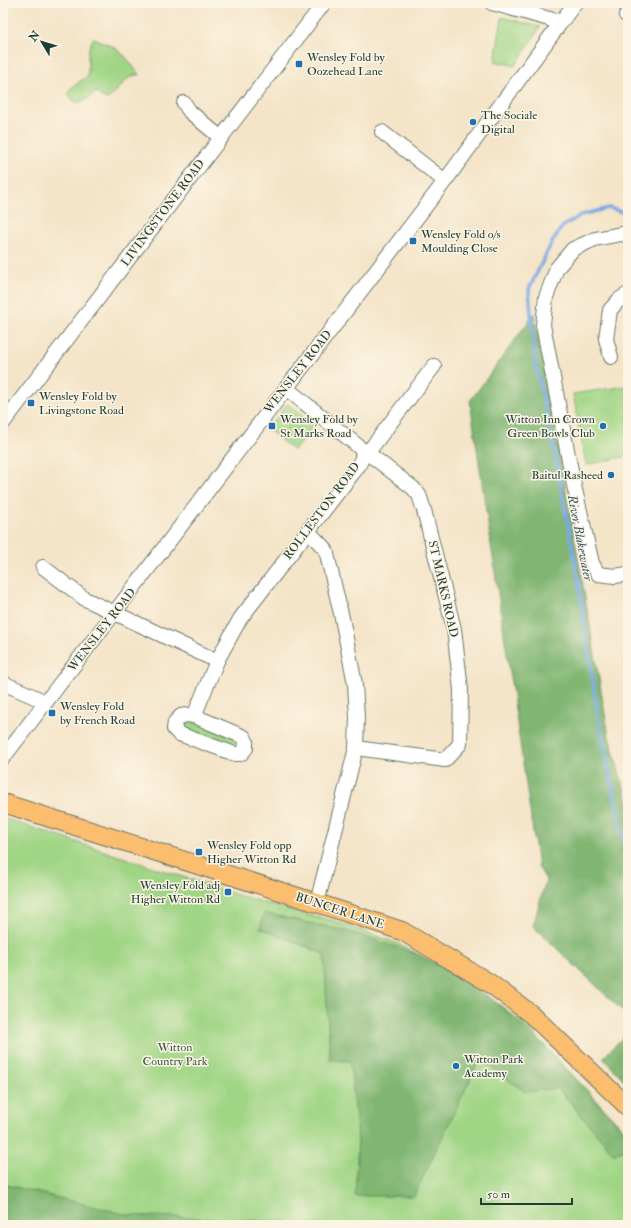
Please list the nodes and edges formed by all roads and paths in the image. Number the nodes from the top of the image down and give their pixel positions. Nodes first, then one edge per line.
1 (324, 3) edge
2 (492, 3) edge
3 (575, 3) edge
4 (560, 22) junction
5 (184, 103) dead end
6 (382, 132) dead end
7 (221, 138) junction
8 (445, 181) junction
9 (628, 235) edge
10 (628, 294) edge
11 (611, 357) dead end
12 (434, 366) dead end
13 (286, 388) junction
14 (3, 423) edge
15 (364, 453) junction
16 (308, 531) junction
17 (43, 567) dead end
18 (622, 575) edge
19 (115, 614) junction
20 (218, 661) junction
21 (3, 683) edge
22 (46, 702) junction
23 (194, 716) dead end
24 (356, 748) junction
25 (3, 758) edge
26 (3, 803) edge
27 (317, 903) junction
28 (628, 1107) edge

1 - 7 street, LIVINGSTONE ROAD
2 - 4 street
3 - 4 street, WENSLEY ROAD
4 - 8 street, WENSLEY ROAD
5 - 7 street
6 - 8 street
7 - 14 street, LIVINGSTONE ROAD
8 - 13 street, WENSLEY ROAD
9 - 18 street
10 - 11 street
12 - 15 street, ROLLESTON ROAD
13 - 15 street, ST MARKS ROAD
13 - 19 street, WENSLEY ROAD
15 - 16 street, ROLLESTON ROAD
15 - 24 street, ST MARKS ROAD
16 - 20 street, ROLLESTON ROAD
16 - 24 street
17 - 19 street
19 - 20 street
19 - 22 street, WENSLEY ROAD
20 - 23 street, ROLLESTON ROAD
21 - 22 street
22 - 25 street, WENSLEY ROAD
24 - 27 street
26 - 27 main road, BUNCER LANE
27 - 28 main road, BUNCER LANE

